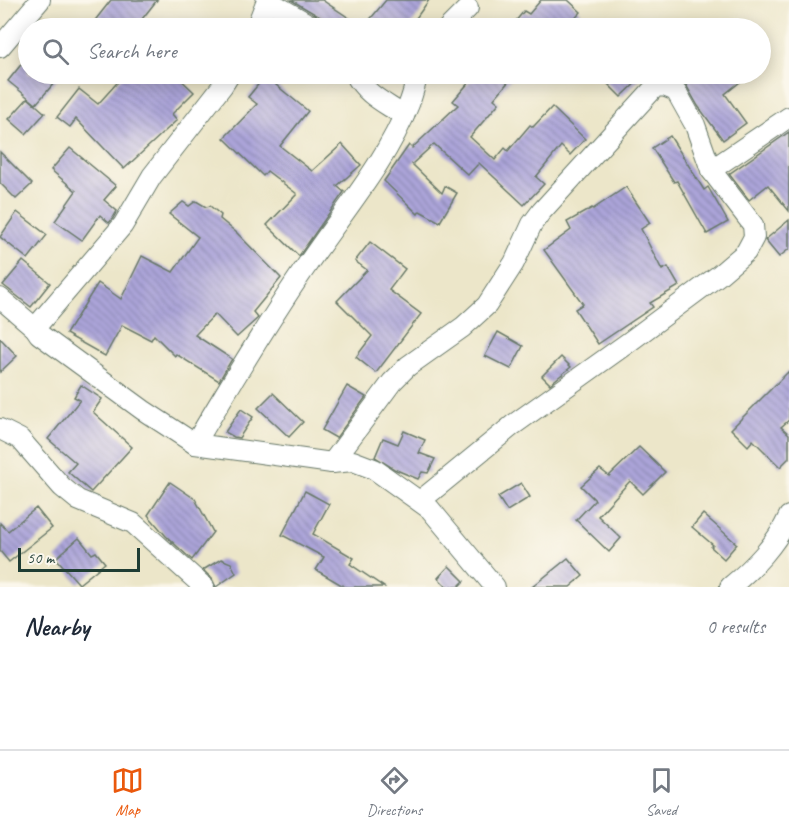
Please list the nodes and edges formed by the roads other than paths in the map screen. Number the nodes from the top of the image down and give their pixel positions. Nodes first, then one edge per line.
1 (40, 0) edge
2 (267, 0) edge
3 (468, 8) dead end
4 (25, 18) edge
5 (260, 18) edge
6 (298, 18) edge
7 (458, 18) edge
8 (18, 26) edge
9 (0, 47) edge
10 (224, 84) edge
11 (362, 84) edge
12 (415, 84) edge
13 (404, 116) junction
14 (789, 117) edge
15 (711, 170) junction
16 (0, 298) edge
17 (35, 328) junction
18 (0, 429) edge
19 (195, 444) junction
20 (332, 463) junction
21 (420, 501) junction
22 (789, 516) edge
23 (204, 587) edge
24 (495, 587) edge
25 (730, 587) edge

1 - 4 street
2 - 5 street
2 - 6 street
3 - 7 street
8 - 9 street
10 - 17 street
11 - 13 street
12 - 13 street
13 - 19 street
14 - 15 street
15 - 20 street
15 - 21 street
16 - 17 street
17 - 19 street
18 - 23 street
19 - 20 street
20 - 21 street
21 - 24 street
22 - 25 street

